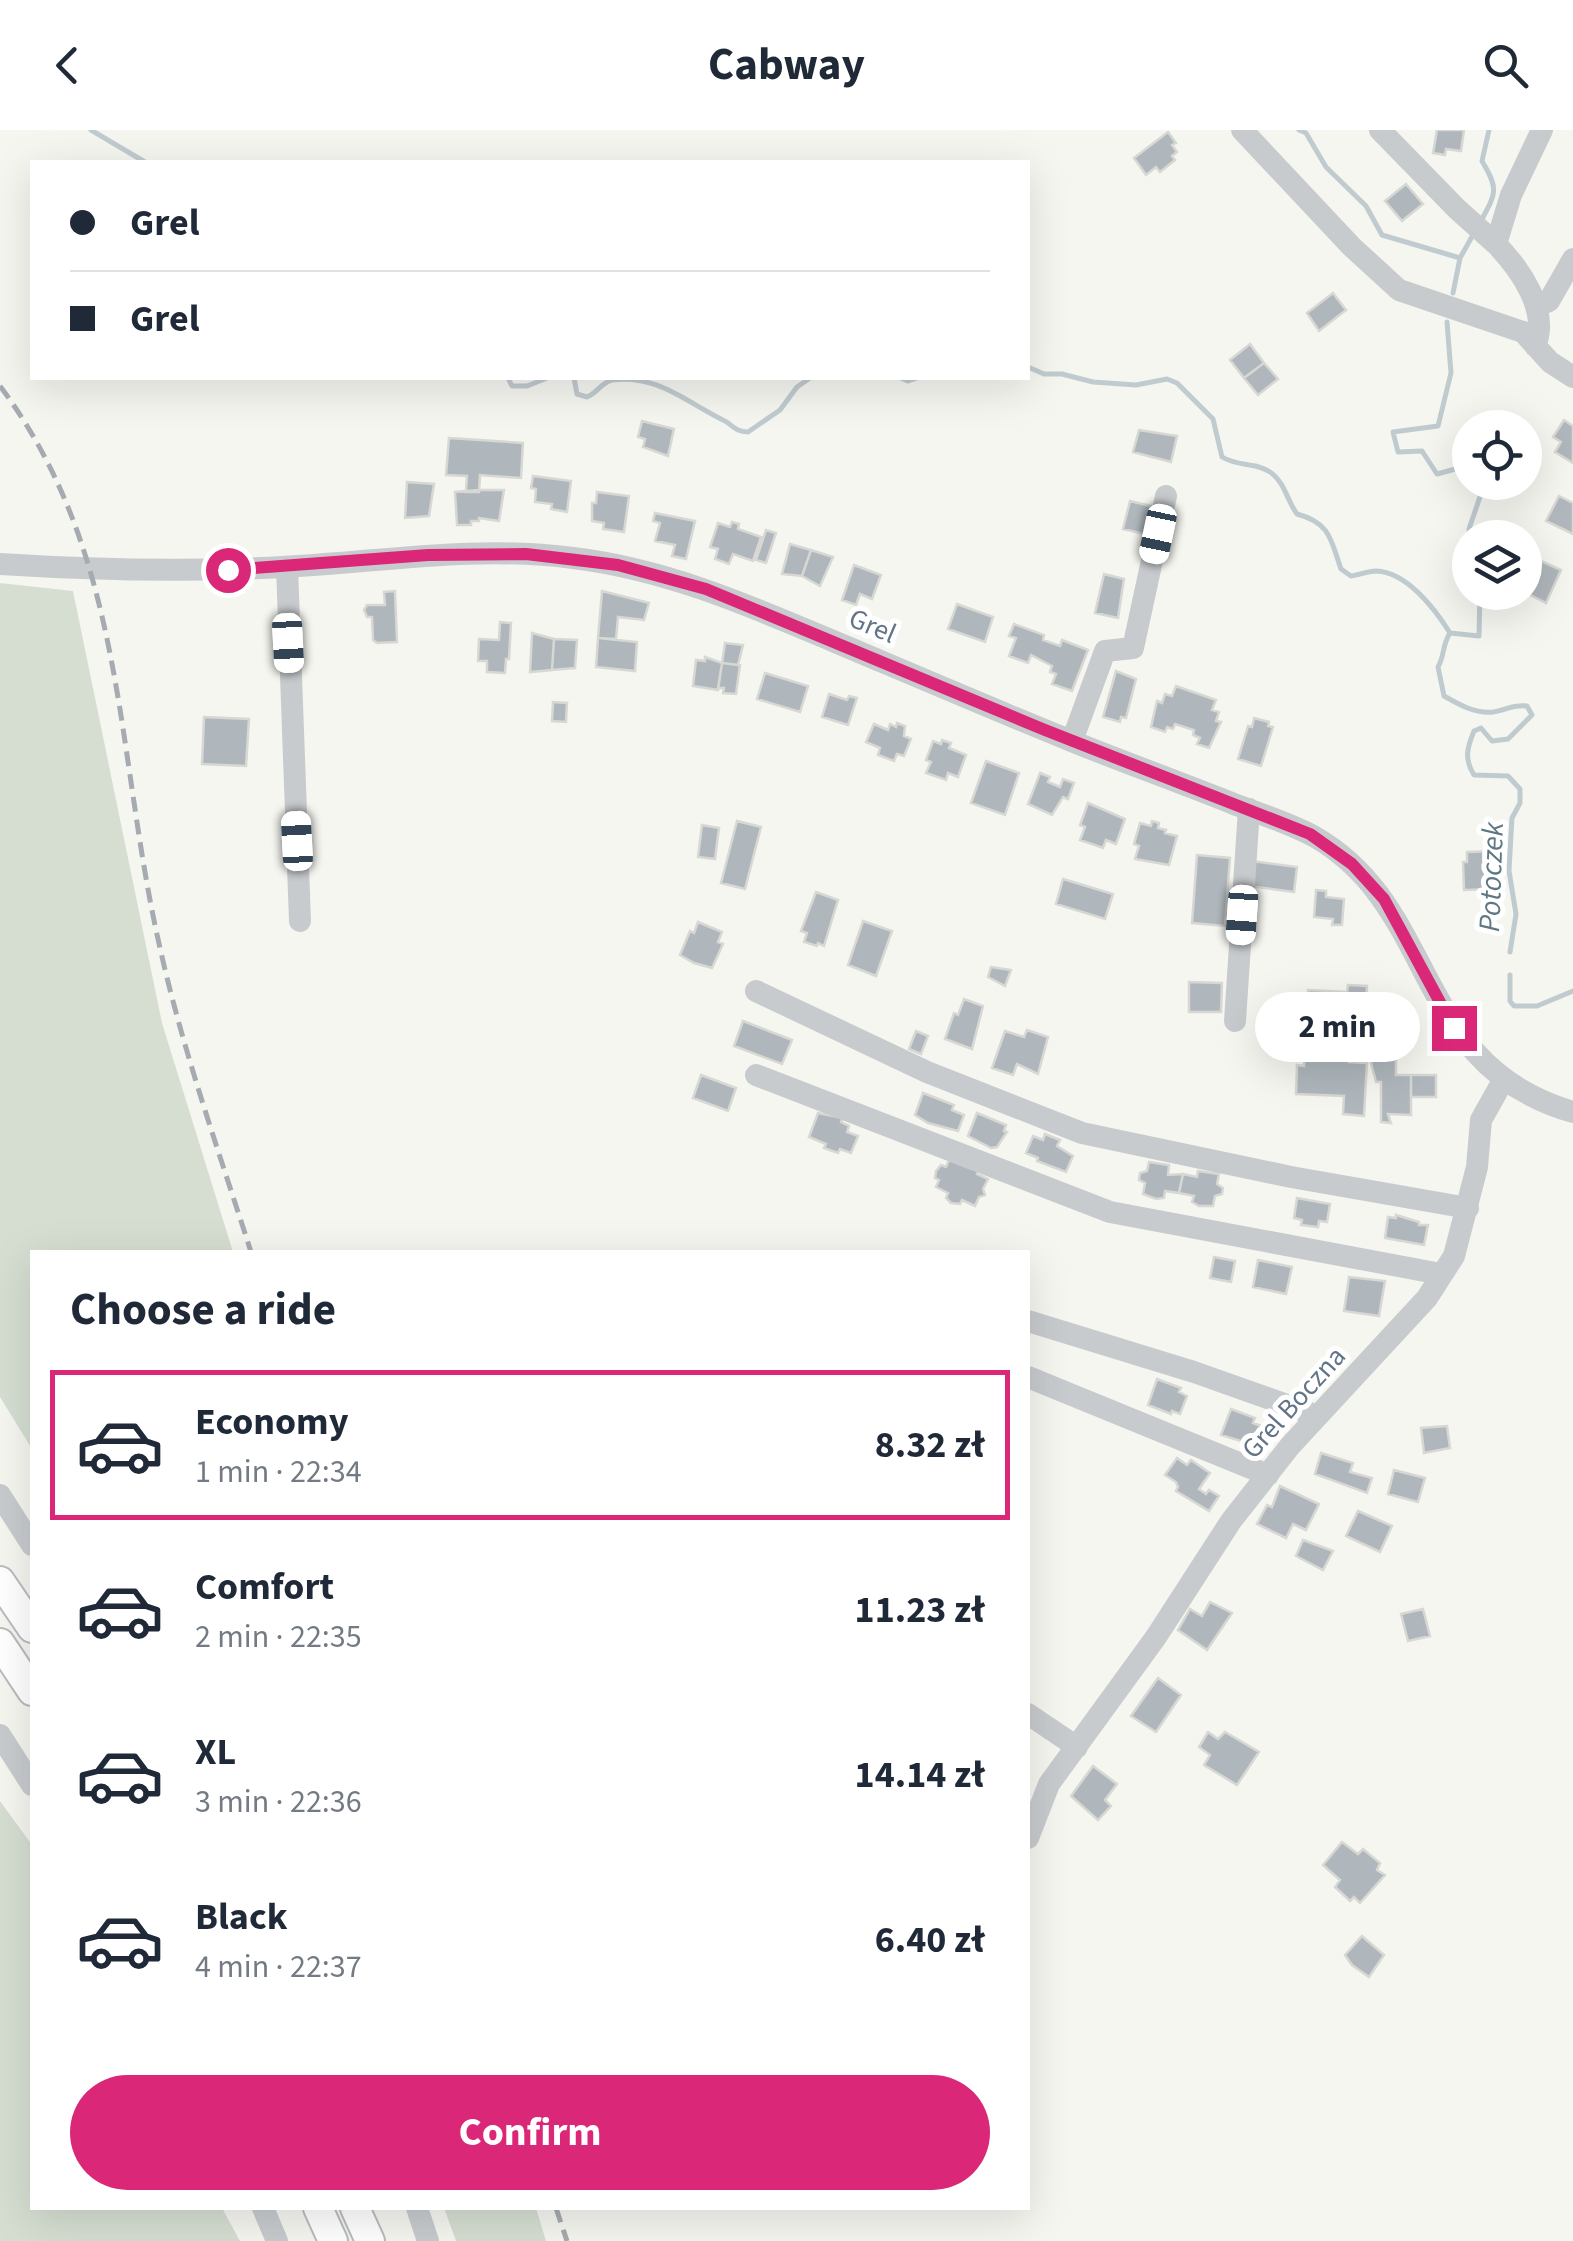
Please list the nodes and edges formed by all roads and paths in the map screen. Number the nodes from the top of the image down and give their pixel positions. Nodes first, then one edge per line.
1 (1242, 130) edge
2 (1380, 130) edge
3 (1542, 130) edge
4 (1496, 244) junction
5 (1573, 258) edge
6 (1538, 306) junction
7 (1535, 346) junction
8 (1573, 377) edge
9 (1166, 496) dead end
10 (0, 564) edge
11 (287, 567) junction
12 (1072, 741) junction
13 (1249, 810) junction
14 (300, 920) dead end
15 (756, 991) dead end
16 (1235, 1021) dead end
17 (756, 1075) dead end
18 (1504, 1079) junction
19 (1573, 1112) edge
20 (1468, 1208) junction
21 (1441, 1274) junction
22 (1030, 1323) edge
23 (1030, 1378) edge
24 (1318, 1416) junction
25 (1268, 1475) junction
26 (0, 1495) edge
27 (30, 1542) edge
28 (0, 1581) edge
29 (30, 1625) edge
30 (0, 1643) edge
31 (30, 1688) edge
32 (1030, 1715) edge
33 (0, 1735) edge
34 (1077, 1747) junction
35 (30, 1783) edge
36 (1030, 1833) edge
37 (264, 2210) edge
38 (319, 2210) edge
39 (356, 2210) edge
40 (418, 2210) edge
41 (277, 2241) edge
42 (332, 2241) edge
43 (370, 2241) edge
44 (428, 2241) edge

1 - 7 street
2 - 4 street
3 - 4 street
4 - 6 street
5 - 6 street
6 - 7 street
7 - 8 street
9 - 12 street
10 - 11 street, Grel
11 - 12 street, Grel
11 - 14 street
12 - 13 street, Grel
13 - 16 street
13 - 18 street, Grel
15 - 20 street
17 - 21 street
18 - 19 street, Grel
18 - 20 street, Grel Boczna
20 - 21 street, Grel Boczna
21 - 24 street, Grel Boczna
22 - 24 street
23 - 25 street
24 - 25 street, Grel Boczna
25 - 34 street, Grel Boczna
26 - 27 street
28 - 29 main road
30 - 31 main road
32 - 34 street
33 - 35 street
34 - 36 street, Grel Boczna
37 - 41 street
38 - 42 main road
39 - 43 main road
40 - 44 street

